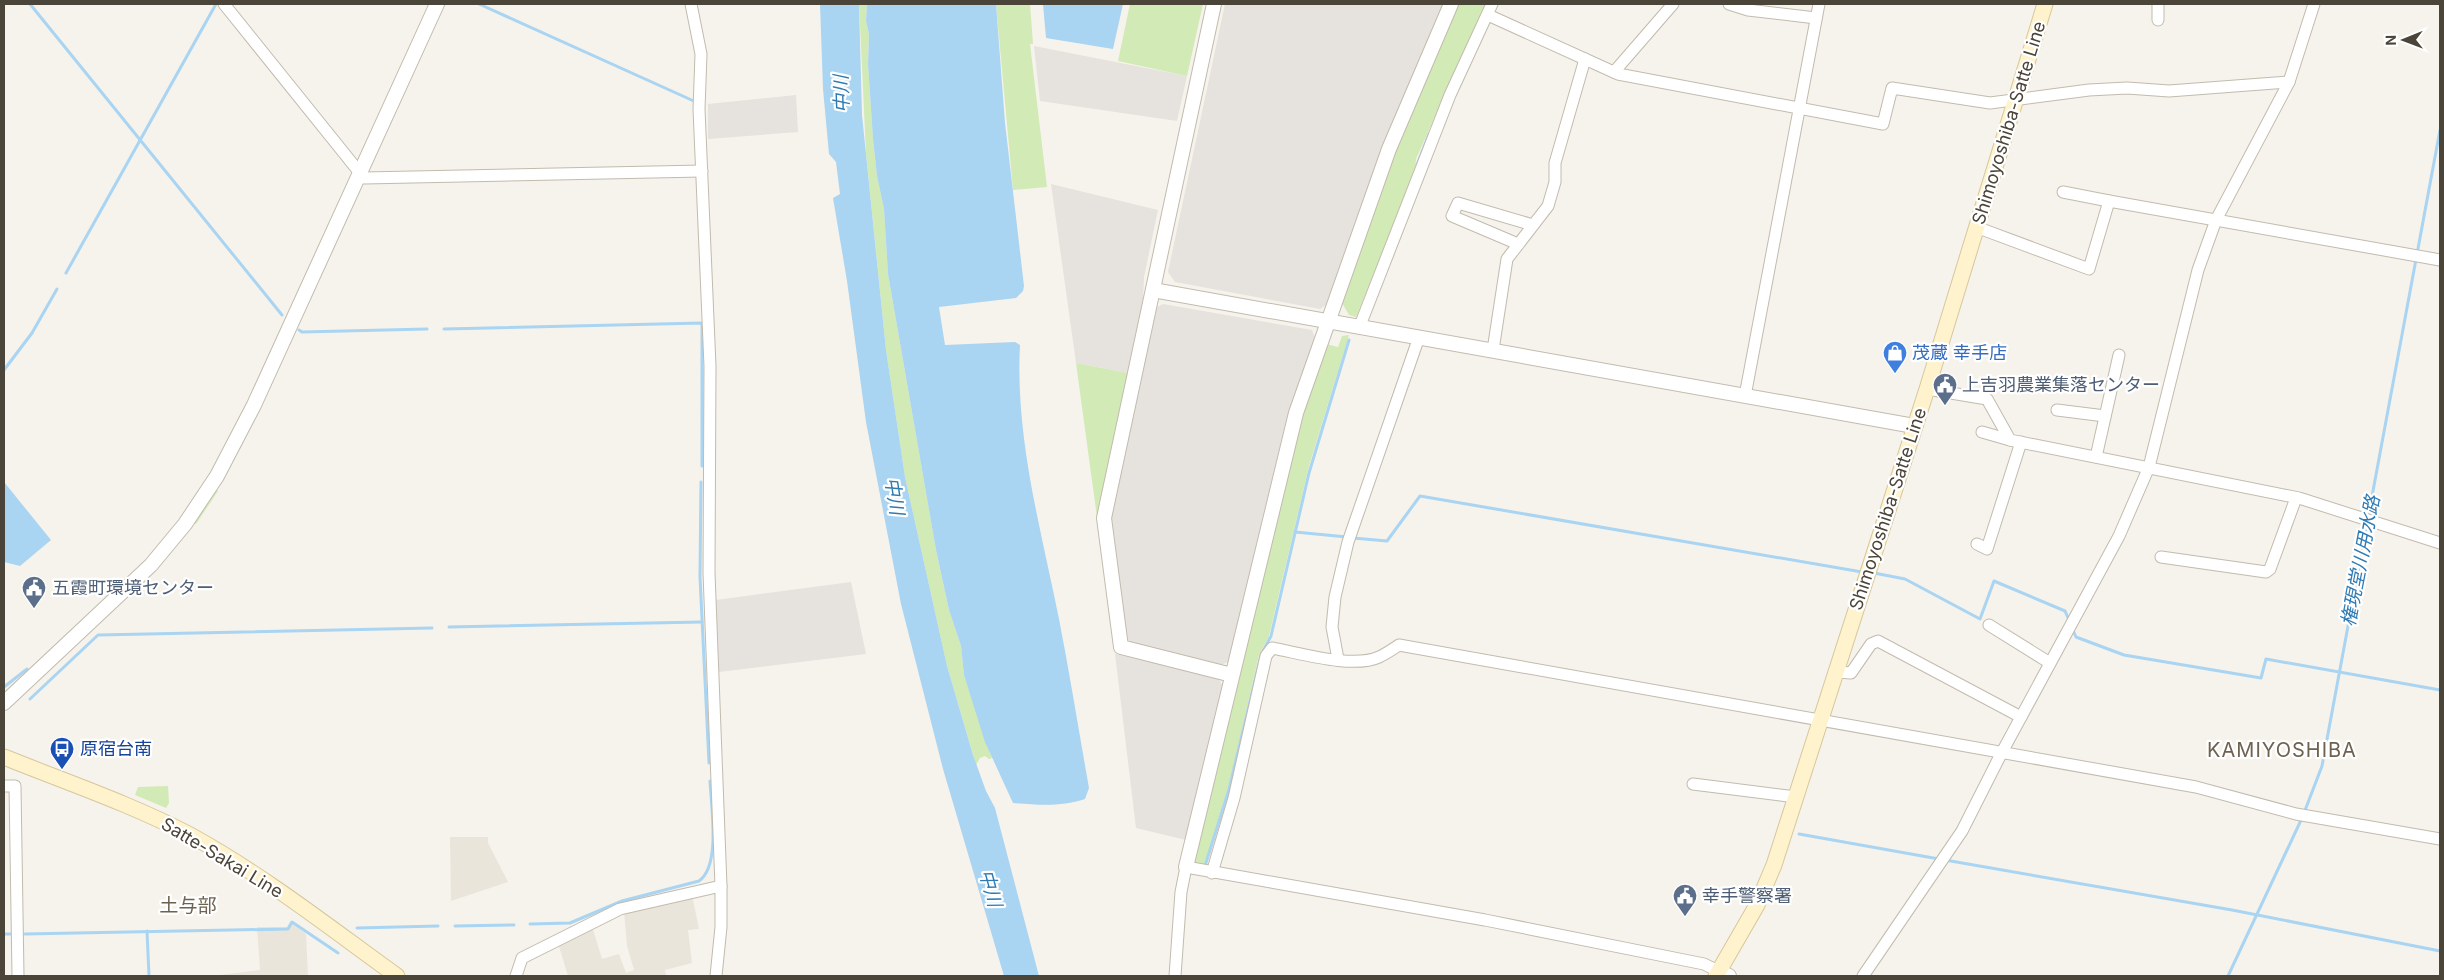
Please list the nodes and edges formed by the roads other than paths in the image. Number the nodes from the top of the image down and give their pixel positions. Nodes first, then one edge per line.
1 (224, 4) edge
2 (437, 4) edge
3 (691, 4) edge
4 (1214, 4) edge
5 (1451, 4) edge
6 (1492, 4) edge
7 (1673, 4) edge
8 (1729, 4) edge
9 (1819, 4) edge
10 (2045, 4) edge
11 (2158, 4) edge
12 (2314, 4) edge
13 (1488, 16) junction
14 (1816, 18) junction
15 (2158, 20) dead end
16 (1585, 59) junction
17 (1614, 72) junction
18 (2289, 82) junction
19 (2016, 101) junction
20 (1799, 109) junction
21 (702, 171) junction
22 (359, 172) junction
23 (2063, 192) dead end
24 (2109, 201) junction
25 (2216, 220) junction
26 (1533, 224) junction
27 (1976, 227) junction
28 (1518, 244) junction
29 (2440, 260) edge
30 (1153, 290) junction
31 (1327, 322) junction
32 (1359, 328) junction
33 (1419, 338) junction
34 (1493, 350) junction
35 (2118, 356) dead end
36 (1926, 389) junction
37 (1745, 396) junction
38 (2057, 410) dead end
39 (2105, 416) junction
40 (1914, 426) junction
41 (1982, 432) dead end
42 (2016, 441) junction
43 (2096, 457) junction
44 (2149, 467) junction
45 (2296, 498) junction
46 (2440, 543) edge
47 (1977, 544) dead end
48 (2161, 557) dead end
49 (1989, 625) dead end
50 (1338, 660) junction
51 (2050, 662) junction
52 (1836, 672) junction
53 (1232, 675) junction
54 (4, 703) edge
55 (2021, 717) junction
56 (1822, 719) junction
57 (2001, 754) junction
58 (4, 757) edge
59 (1693, 784) dead end
60 (4, 786) edge
61 (1796, 797) junction
62 (2440, 839) edge
63 (1186, 867) junction
64 (1212, 873) junction
65 (721, 886) junction
66 (1722, 975) edge
67 (18, 976) edge
68 (397, 976) edge
69 (516, 976) edge
70 (716, 976) edge
71 (1176, 976) edge
72 (1863, 976) edge

1 - 22 street
2 - 22 street
3 - 21 street
4 - 30 street
5 - 31 street
6 - 13 street
7 - 17 street
8 - 14 street
9 - 14 street
10 - 19 main road, Shimoyoshiba-Satte Line
11 - 15 street
12 - 18 street
13 - 16 street
13 - 32 street
14 - 20 street
16 - 17 street
16 - 26 street
17 - 20 street
18 - 19 street
18 - 25 street
19 - 20 street
19 - 27 main road, Shimoyoshiba-Satte Line
20 - 37 street
21 - 22 street
21 - 65 street
22 - 54 street
23 - 24 street
24 - 25 street
24 - 27 street
25 - 29 street
25 - 44 street
26 - 28 street
26 - 28 street
27 - 36 main road, Shimoyoshiba-Satte Line
28 - 34 street
30 - 31 street
30 - 53 street
31 - 32 street
31 - 53 street
32 - 33 street
33 - 34 street
33 - 50 street
34 - 37 street
35 - 39 street
36 - 40 main road, Shimoyoshiba-Satte Line
36 - 42 street
37 - 40 street
38 - 39 street
39 - 43 street
40 - 52 main road, Shimoyoshiba-Satte Line
41 - 42 street
42 - 43 street
42 - 47 street
43 - 44 street
44 - 45 street
44 - 51 street
45 - 46 street
45 - 48 street
49 - 51 street
50 - 56 street
50 - 64 street
51 - 55 street
52 - 55 street
52 - 56 main road, Shimoyoshiba-Satte Line
53 - 63 street
55 - 57 street
56 - 57 street
56 - 61 main road, Shimoyoshiba-Satte Line
57 - 62 street
57 - 72 street
58 - 68 main road, Satte-Sakai Line
59 - 61 street
60 - 67 street
61 - 66 main road, Shimoyoshiba-Satte Line
63 - 64 street
63 - 71 street
64 - 66 street
65 - 69 street
65 - 70 street

